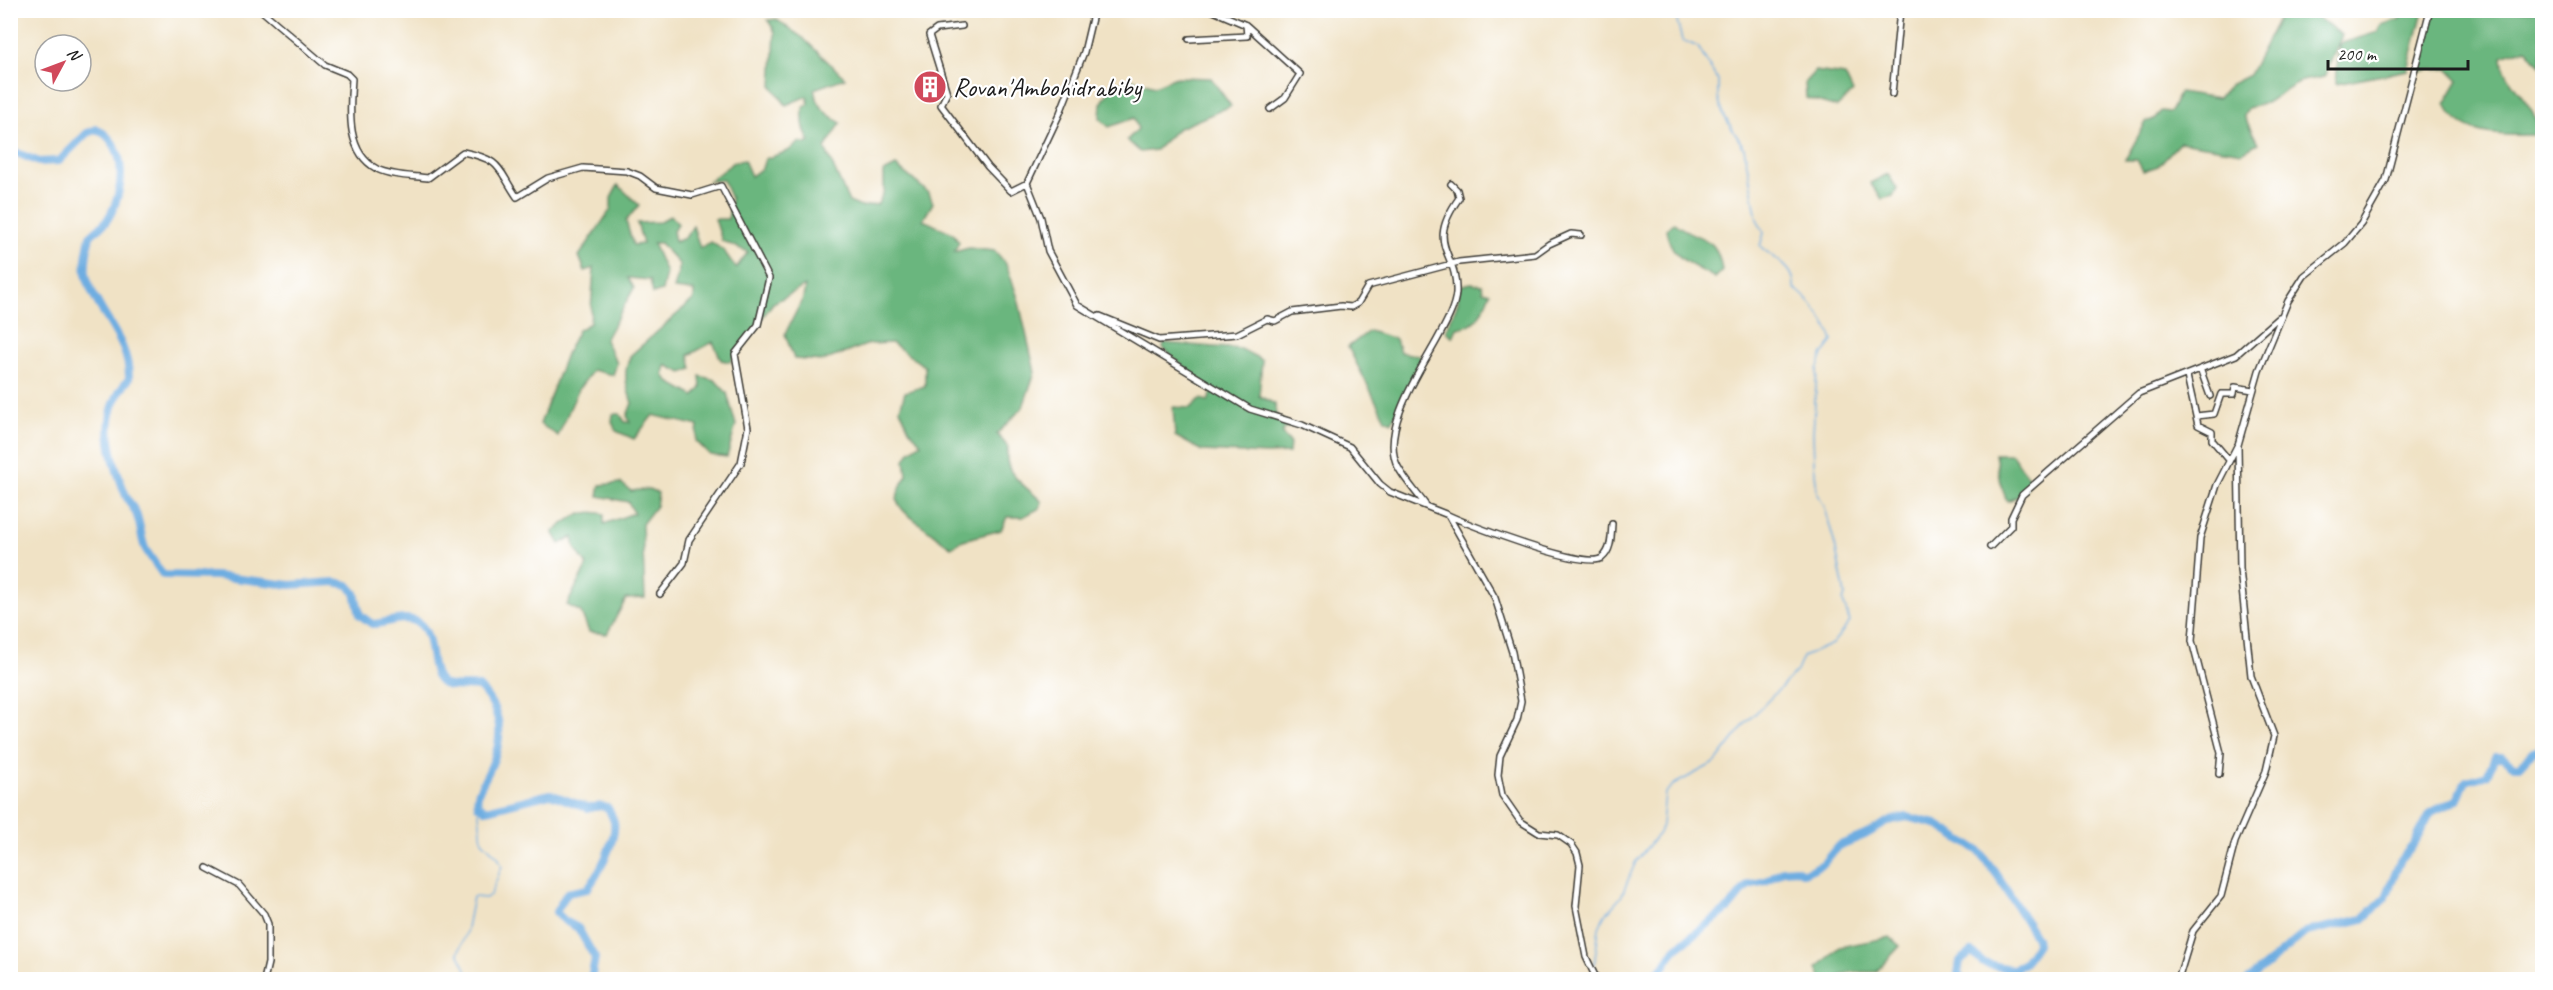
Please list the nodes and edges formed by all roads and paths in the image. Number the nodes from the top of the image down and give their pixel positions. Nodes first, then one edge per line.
1 (261, 10) edge
2 (1094, 10) edge
3 (1211, 10) edge
4 (1900, 10) edge
5 (2430, 10) edge
6 (1246, 25) junction
7 (962, 26) dead end
8 (1189, 39) dead end
9 (1892, 94) dead end
10 (1269, 109) dead end
11 (1027, 183) junction
12 (1451, 184) dead end
13 (1581, 235) dead end
14 (1451, 266) junction
15 (1087, 310) junction
16 (2282, 314) junction
17 (2201, 371) junction
18 (2187, 376) junction
19 (2253, 390) junction
20 (2210, 396) dead end
21 (2196, 416) junction
22 (2238, 445) junction
23 (2229, 460) junction
24 (1425, 504) junction
25 (1448, 515) junction
26 (1612, 524) dead end
27 (1990, 547) dead end
28 (660, 594) dead end
29 (2219, 774) dead end
30 (207, 868) dead end
31 (264, 980) edge
32 (1597, 980) edge
33 (2178, 980) edge

1 - 28 street
2 - 11 street
3 - 6 street
4 - 9 street
5 - 16 street
6 - 8 street
6 - 10 street
7 - 11 street
11 - 15 street
12 - 14 street
13 - 14 street
14 - 15 street
14 - 24 street
15 - 24 street
16 - 17 street
16 - 19 street
17 - 18 street
17 - 20 street
18 - 21 street
18 - 27 street
19 - 21 street
19 - 22 street
21 - 23 street
22 - 23 street
22 - 33 street
23 - 29 street
24 - 25 street
25 - 26 street
25 - 32 street
30 - 31 street

